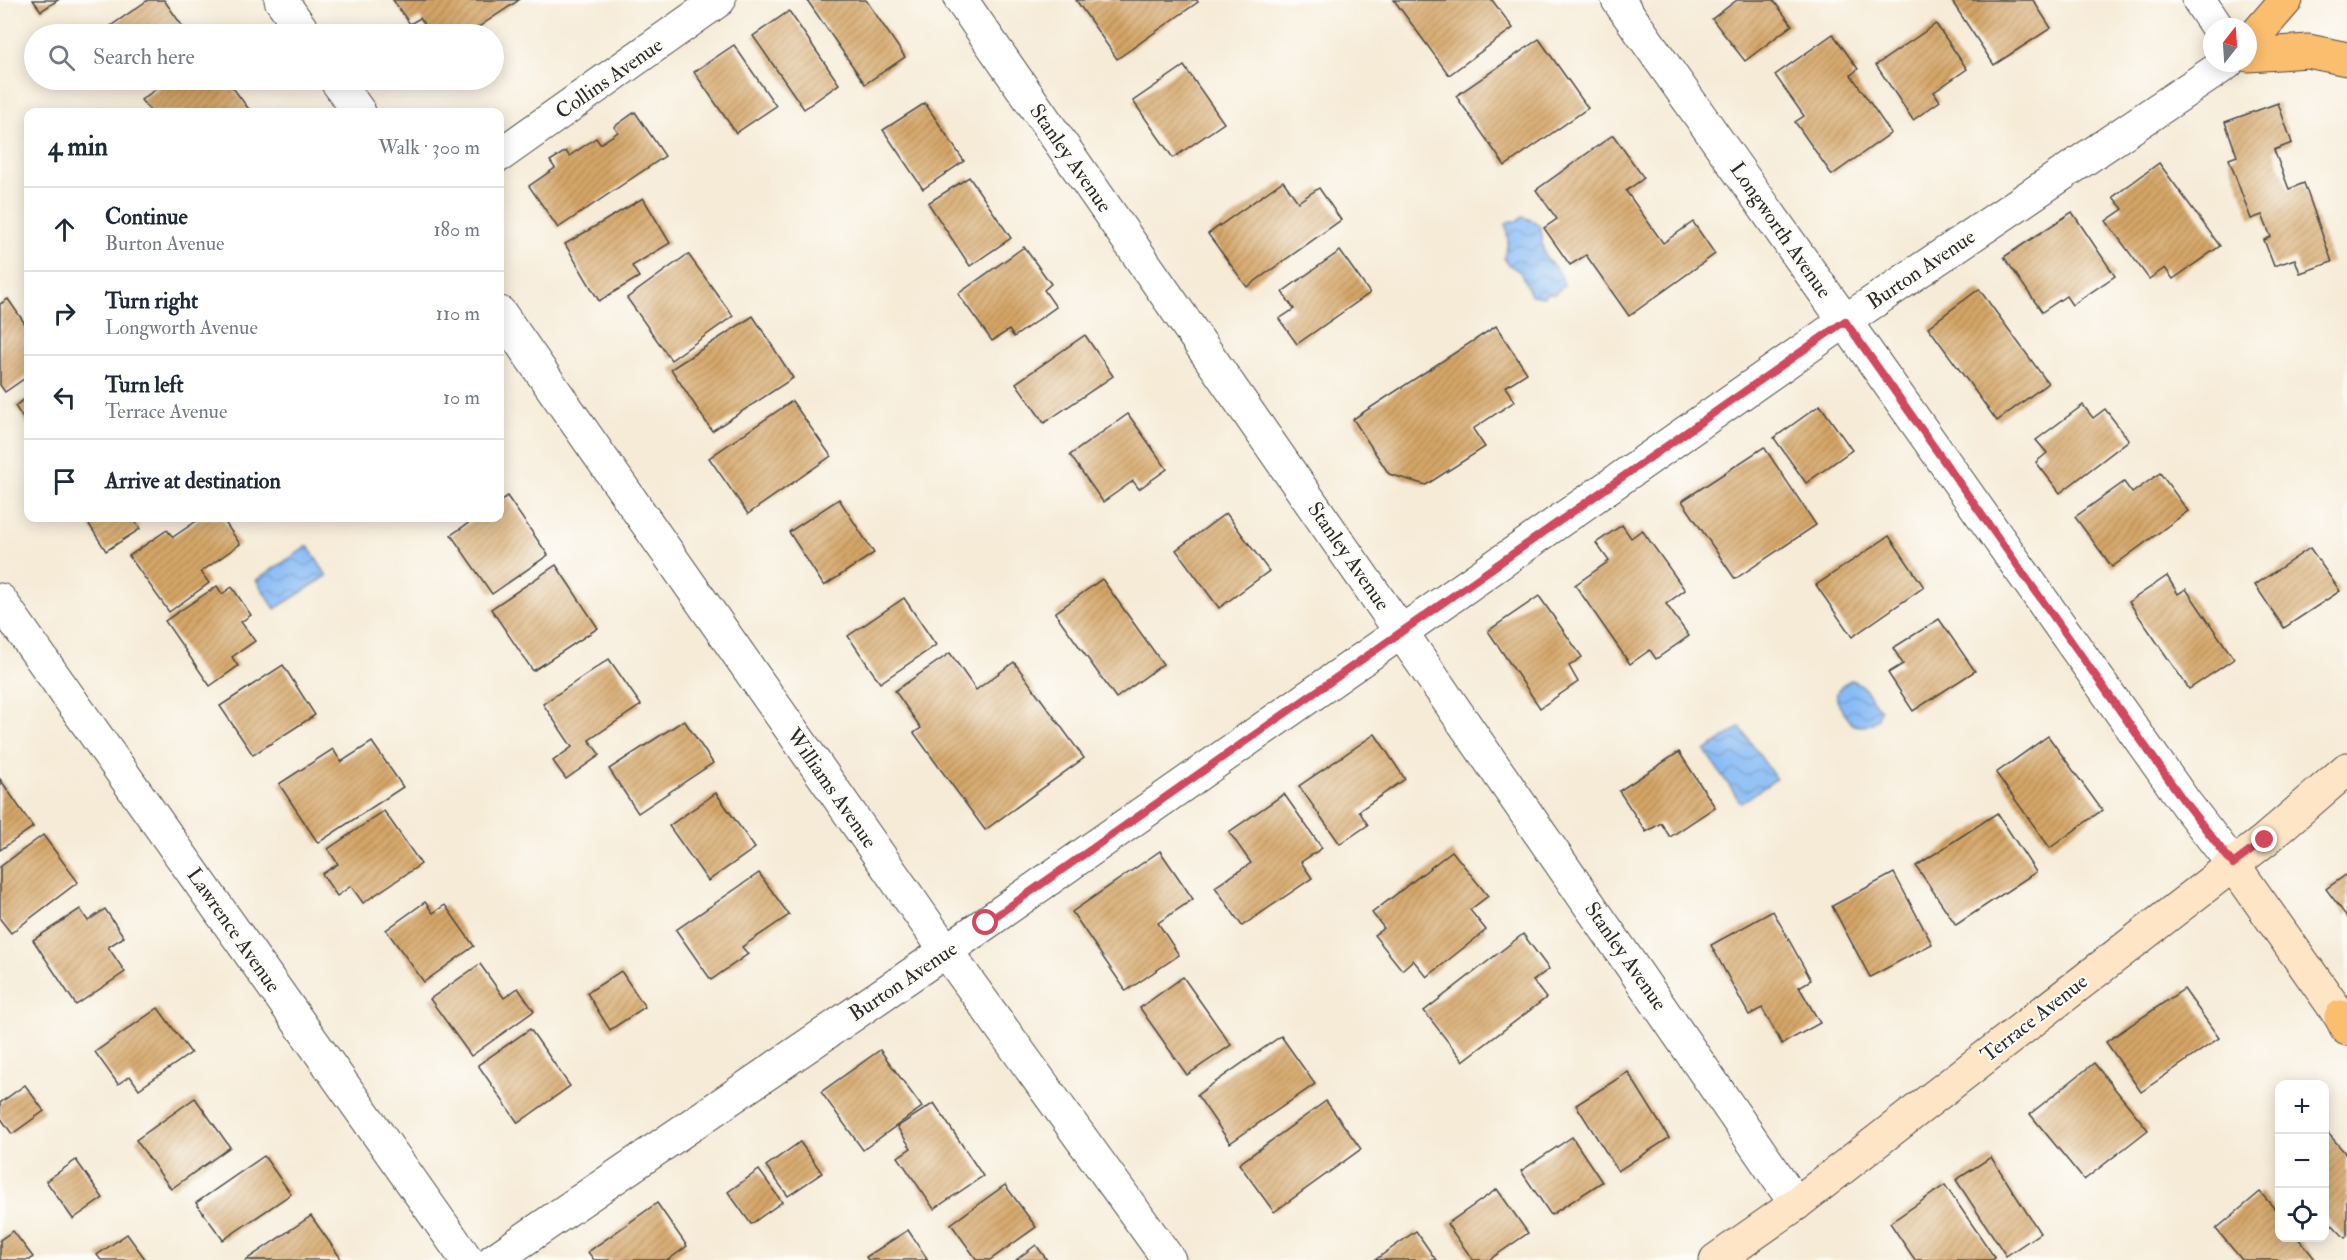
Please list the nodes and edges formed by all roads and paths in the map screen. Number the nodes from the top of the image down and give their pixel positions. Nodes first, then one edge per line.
1 (280, 0) edge
2 (719, 0) edge
3 (961, 0) edge
4 (1618, 0) edge
5 (2199, 0) edge
6 (2286, 0) edge
7 (2211, 18) edge
8 (298, 24) edge
9 (2257, 34) edge
10 (2257, 54) edge
11 (2347, 59) edge
12 (2214, 72) edge
13 (343, 90) edge
14 (356, 108) edge
15 (504, 152) edge
16 (504, 319) edge
17 (1845, 321) junction
18 (0, 600) edge
19 (1401, 632) junction
20 (2347, 769) edge
21 (2233, 864) junction
22 (946, 951) junction
23 (2345, 1024) edge
24 (1796, 1204) junction
25 (467, 1260) edge
26 (494, 1260) edge
27 (1170, 1260) edge
28 (1716, 1260) edge

1 - 8 street
2 - 15 street, Collins Avenue
3 - 19 street, Stanley Avenue
4 - 17 street, Longworth Avenue
5 - 7 street
6 - 9 highway
10 - 11 highway
12 - 17 street, Burton Avenue
13 - 14 street
16 - 22 street, Williams Avenue
17 - 19 street, Burton Avenue
17 - 21 street, Longworth Avenue
18 - 25 street, Lawrence Avenue
19 - 22 street, Burton Avenue
19 - 24 street, Stanley Avenue
20 - 21 main road, Terrace Avenue
21 - 23 main road, Longworth Avenue
21 - 24 main road, Terrace Avenue
22 - 26 street, Burton Avenue
22 - 27 street, Williams Avenue
24 - 28 main road, Terrace Avenue

